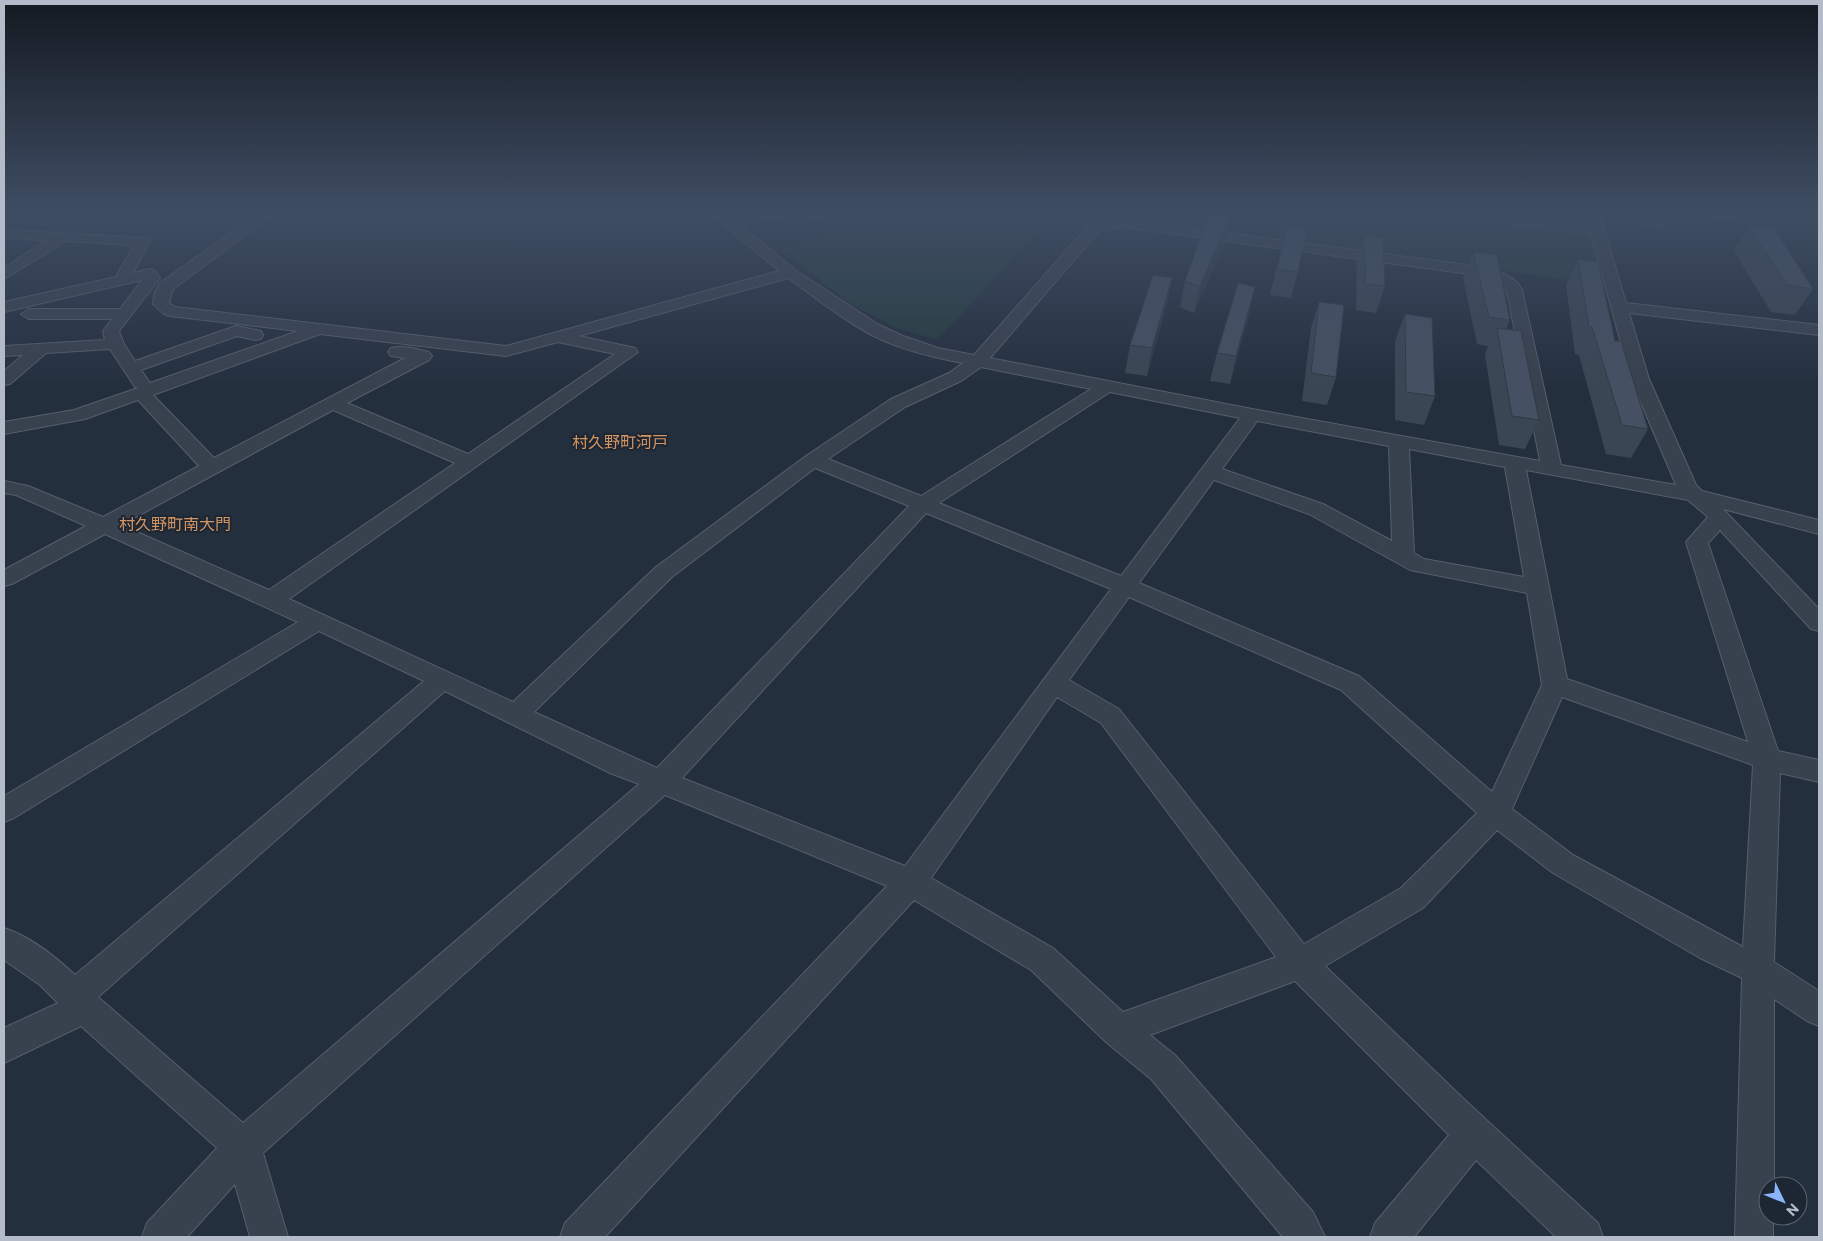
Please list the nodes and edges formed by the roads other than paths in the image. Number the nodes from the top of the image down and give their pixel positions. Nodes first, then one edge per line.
1 (128, 270) edge
2 (188, 270) edge
3 (786, 270) edge
4 (1057, 270) edge
5 (1470, 270) edge
6 (1609, 270) edge
7 (790, 273) junction
8 (122, 280) junction
9 (4, 307) edge
10 (1619, 307) junction
11 (29, 314) dead end
12 (123, 314) junction
13 (322, 328) junction
14 (1819, 330) edge
15 (558, 337) junction
16 (293, 338) junction
17 (115, 344) junction
18 (41, 349) junction
19 (4, 351) edge
20 (978, 360) junction
21 (138, 366) dead end
22 (4, 380) edge
23 (1108, 386) junction
24 (144, 392) junction
25 (332, 403) junction
26 (1252, 415) junction
27 (4, 428) edge
28 (1399, 442) junction
29 (813, 460) junction
30 (470, 462) junction
31 (1514, 462) junction
32 (211, 467) junction
33 (1552, 470) junction
34 (1210, 472) junction
35 (4, 487) edge
36 (1695, 495) junction
37 (923, 504) junction
38 (1720, 517) junction
39 (102, 525) junction
40 (1819, 528) edge
41 (1403, 557) junction
42 (4, 579) edge
43 (1125, 586) junction
44 (1536, 587) junction
45 (271, 600) junction
46 (318, 622) junction
47 (1819, 623) edge
48 (443, 679) junction
49 (1053, 683) junction
50 (1555, 685) junction
51 (516, 714) junction
52 (1767, 759) junction
53 (1819, 771) edge
54 (661, 782) junction
55 (4, 810) edge
56 (1496, 813) junction
57 (911, 882) junction
58 (4, 942) edge
59 (1300, 964) junction
60 (1758, 970) junction
61 (79, 1002) junction
62 (1819, 1010) edge
63 (1118, 1030) junction
64 (4, 1046) edge
65 (1474, 1134) junction
66 (243, 1148) junction
67 (161, 1237) edge
68 (269, 1237) edge
69 (579, 1237) edge
70 (1306, 1237) edge
71 (1389, 1237) edge
72 (1584, 1237) edge
73 (1754, 1237) edge

1 - 8 street
2 - 13 street
3 - 7 street
4 - 20 street
5 - 33 street
6 - 10 street
7 - 15 street
7 - 20 street
8 - 9 street
8 - 12 street
10 - 14 street
10 - 36 street
11 - 12 street
12 - 17 street
13 - 15 street
13 - 16 street
15 - 30 street
16 - 21 street
16 - 24 street
16 - 25 street
17 - 18 street
17 - 24 street
18 - 19 street
18 - 22 street
20 - 23 street
20 - 29 street
23 - 26 street
23 - 37 street
24 - 27 street
24 - 32 street
25 - 30 street
25 - 32 street
26 - 28 street
26 - 34 street
28 - 31 street
28 - 41 street
29 - 37 street
29 - 51 street
30 - 45 street
31 - 33 street
31 - 44 street
32 - 39 street
33 - 36 street
34 - 41 street
34 - 43 street
35 - 39 street
36 - 38 street
36 - 40 street
37 - 43 street
37 - 54 street
38 - 47 street
38 - 52 street
39 - 42 street
39 - 45 street
41 - 44 street
43 - 49 street
43 - 56 street
44 - 50 street
45 - 46 street
46 - 48 street
46 - 55 street
48 - 51 street
48 - 61 street
49 - 57 street
49 - 59 street
50 - 52 street
50 - 56 street
51 - 54 street
52 - 53 street
52 - 60 street
54 - 57 street
54 - 66 street
56 - 59 street
56 - 60 street
57 - 63 street
57 - 69 street
58 - 61 street
59 - 63 street
59 - 65 street
60 - 62 street
60 - 73 street
61 - 64 street
61 - 66 street
63 - 70 street
65 - 71 street
65 - 72 street
66 - 67 street
66 - 68 street

